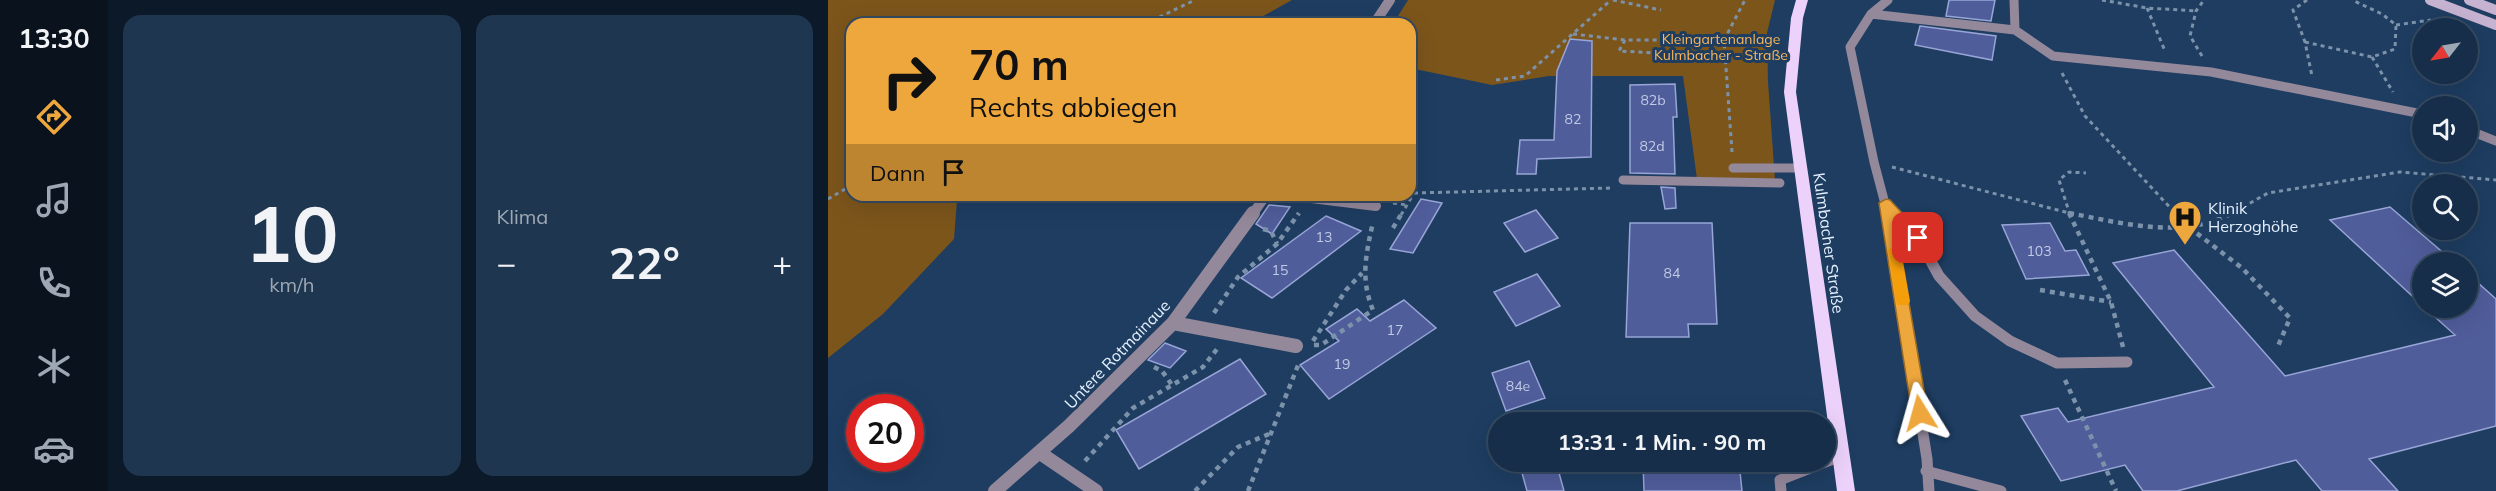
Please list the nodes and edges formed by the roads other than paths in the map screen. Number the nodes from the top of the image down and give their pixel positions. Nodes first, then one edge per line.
1 (1390, 0) edge
2 (1802, 0) edge
3 (1888, 0) edge
4 (2014, 0) edge
5 (2430, 0) edge
6 (2469, 0) edge
7 (2496, 10) edge
8 (1871, 14) junction
9 (1378, 18) edge
10 (2496, 24) edge
11 (2015, 30) junction
12 (2412, 112) edge
13 (2478, 134) edge
14 (2496, 141) edge
15 (1733, 168) road end
16 (1800, 168) junction
17 (1623, 180) dead end
18 (1780, 183) dead end
19 (1262, 201) edge
20 (1335, 201) edge
21 (1886, 203) junction
22 (1376, 206) road end
23 (1173, 323) junction
24 (1303, 345) road end
25 (2127, 362) road end
26 (1040, 453) junction
27 (1841, 456) junction
28 (1926, 471) junction
29 (995, 491) edge
30 (1096, 491) edge
31 (1781, 491) edge
32 (1846, 491) edge
33 (1929, 491) edge
34 (2001, 491) edge

1 - 9 street
2 - 16 main road, Kulmbacher Straße
3 - 8 lane
4 - 11 lane
5 - 10 main road
6 - 7 main road
8 - 11 lane
8 - 21 lane
11 - 12 lane
13 - 14 lane
15 - 16 lane
16 - 27 main road, Kulmbacher Straße
17 - 18 lane
19 - 23 street, Untere Rotmainaue
20 - 22 street
21 - 25 lane
21 - 28 lane
23 - 24 street
23 - 26 street, Untere Rotmainaue
26 - 29 street, Untere Rotmainaue
26 - 30 street
27 - 31 lane
27 - 32 main road, Kulmbacher Straße
28 - 33 lane
28 - 34 lane

